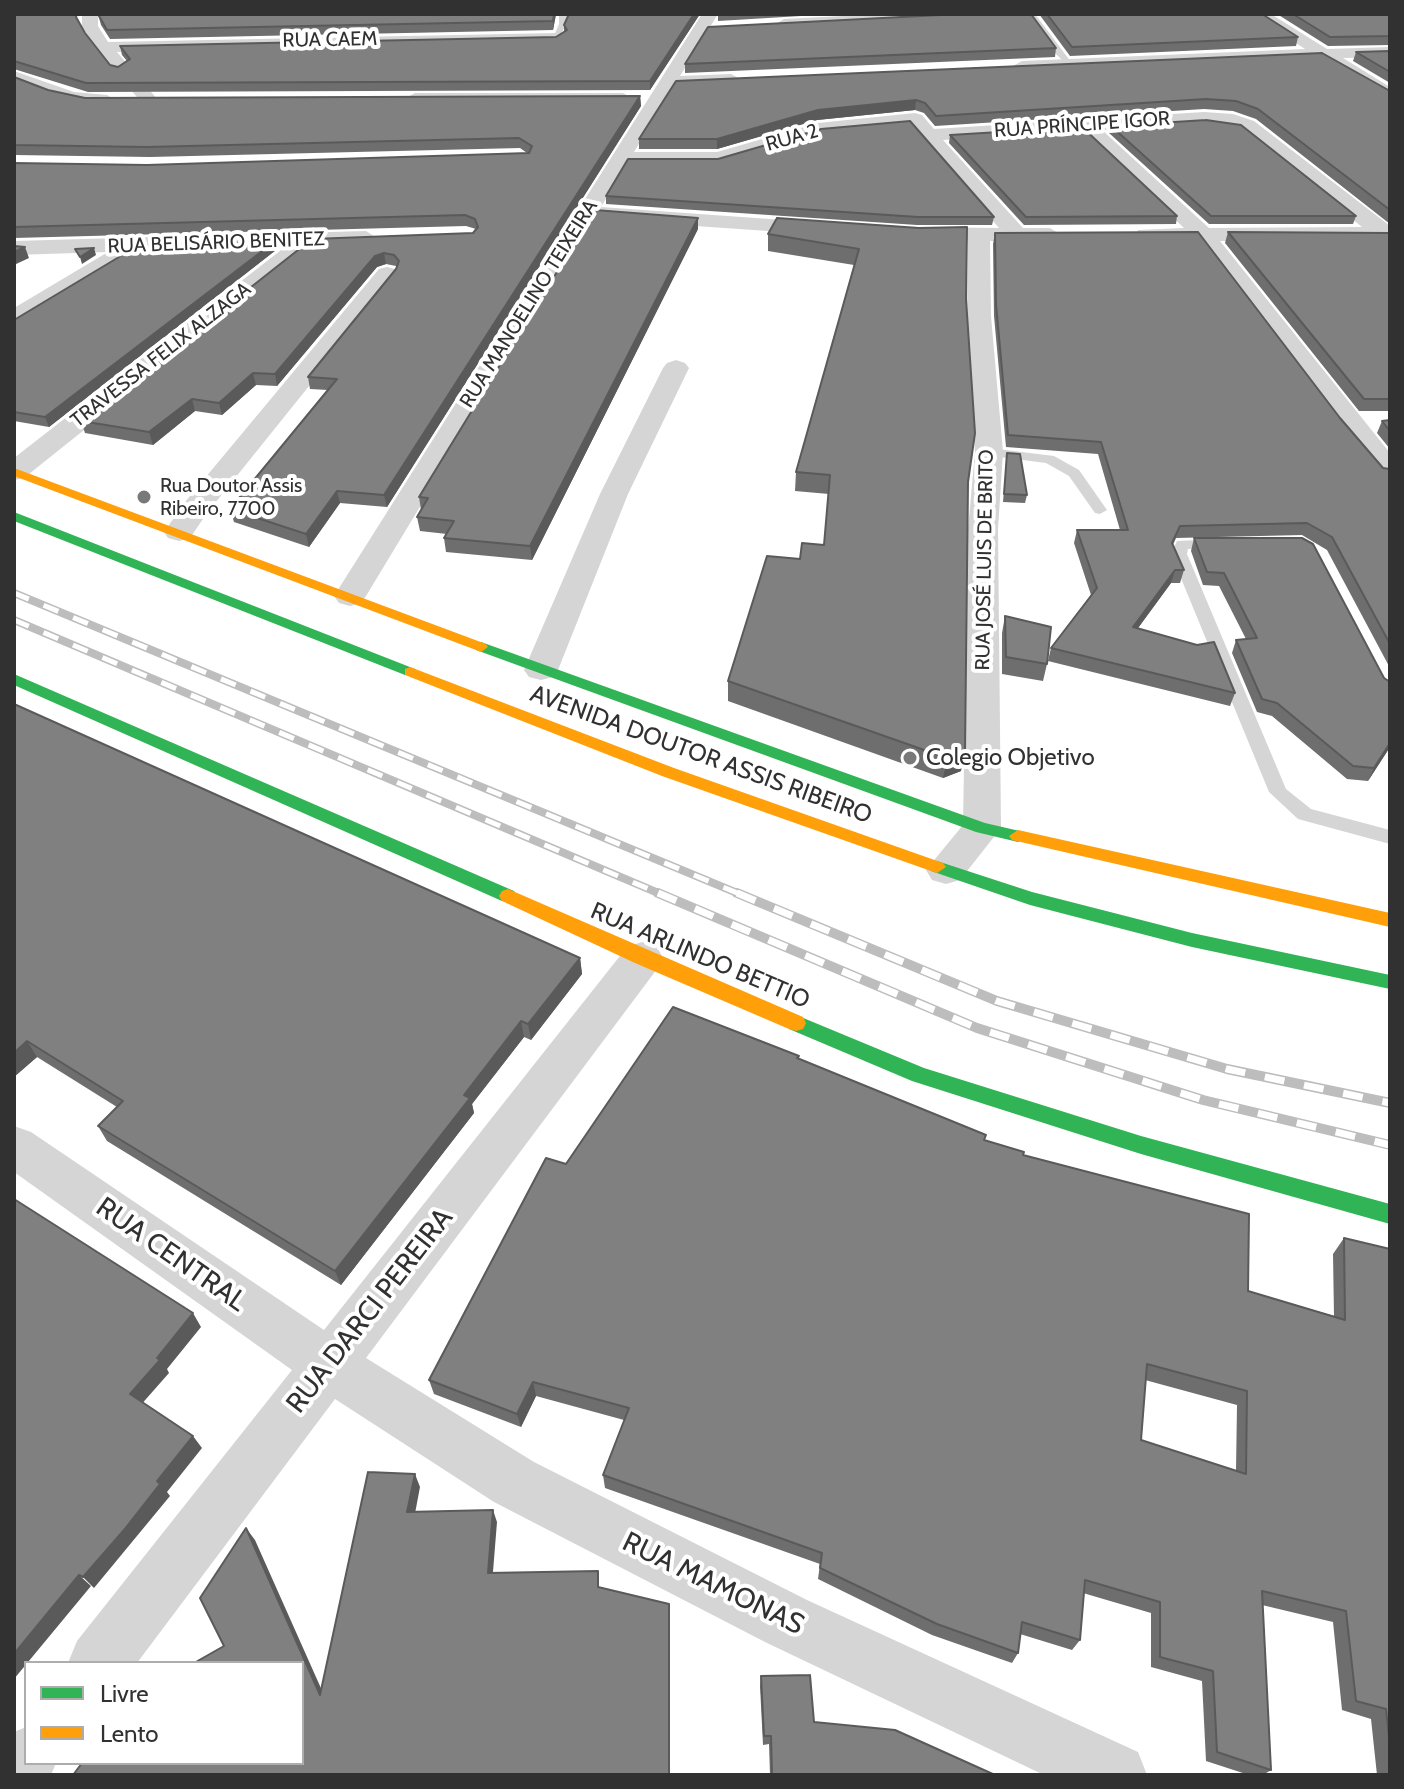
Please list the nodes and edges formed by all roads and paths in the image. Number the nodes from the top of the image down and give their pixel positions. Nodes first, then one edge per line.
1 (90, 14) edge
2 (563, 14) edge
3 (972, 14) edge
4 (1031, 14) edge
5 (1260, 14) edge
6 (859, 16) edge
7 (708, 24) edge
8 (773, 24) edge
9 (557, 38) joint
10 (103, 47) junction
11 (1390, 52) edge
12 (1327, 54) junction
13 (1071, 64) junction
14 (1010, 67) edge
15 (14, 76) edge
16 (547, 76) edge
17 (746, 79) edge
18 (661, 90) junction
19 (1390, 95) edge
20 (542, 96) junction
21 (398, 98) edge
22 (893, 98) edge
23 (915, 119) junction
24 (1086, 125) junction
25 (932, 135) junction
26 (622, 158) junction
27 (586, 212) junction
28 (847, 230) edge
29 (890, 233) edge
30 (1203, 234) junction
31 (1388, 234) edge
32 (1078, 235) edge
33 (1124, 235) edge
34 (979, 236) junction
35 (1018, 236) junction
36 (393, 238) edge
37 (309, 239) junction
38 (135, 246) junction
39 (14, 248) edge
40 (387, 274) edge
41 (14, 318) edge
42 (676, 368) dead end
43 (1382, 421) edge
44 (1348, 422) junction
45 (989, 452) junction
46 (14, 472) edge
47 (1390, 472) edge
48 (1100, 510) dead end
49 (14, 516) edge
50 (179, 532) junction
51 (1242, 544) edge
52 (350, 596) junction
53 (541, 670) junction
54 (14, 679) edge
55 (982, 828) junction
56 (1390, 837) edge
57 (946, 870) junction
58 (1390, 920) edge
59 (642, 958) junction
60 (1390, 982) edge
61 (14, 1146) edge
62 (1390, 1214) edge
63 (328, 1364) junction
64 (101, 1661) edge
65 (1115, 1775) edge

1 - 10 street
2 - 9 lane
3 - 6 street
4 - 13 lane
5 - 12 street
6 - 8 street
7 - 18 street, RUA MANOELINO TEIXEIRA
9 - 10 street, RUA CAEM
10 - 15 street
11 - 12 street
12 - 13 street
12 - 19 street
13 - 14 street
16 - 20 street
17 - 18 street
18 - 20 street
18 - 26 street, RUA MANOELINO TEIXEIRA
20 - 21 street
22 - 23 street
23 - 25 street
23 - 26 street, RUA 2
24 - 25 street, RUA PRÍNCIPE IGOR
24 - 30 street
24 - 31 street, RUA PRÍNCIPE IGOR
25 - 35 street
26 - 27 street, RUA MANOELINO TEIXEIRA
27 - 28 street
27 - 52 street, RUA MANOELINO TEIXEIRA
29 - 34 street
30 - 31 street
30 - 33 street
30 - 44 street
32 - 35 street
34 - 35 street
34 - 45 street, RUA JOSÉ LUIS DE BRITO
36 - 37 street, RUA BELISÁRIO BENITEZ
37 - 38 street, RUA BELISÁRIO BENITEZ
37 - 46 street, TRAVESSA FELIX ALZAGA
38 - 39 street, RUA BELISÁRIO BENITEZ
38 - 41 street
40 - 50 street
42 - 53 street
43 - 44 street
44 - 47 street
45 - 48 lane
45 - 55 street, RUA JOSÉ LUIS DE BRITO
46 - 50 main road, AVENIDA DOUTOR ASSIS RIBEIRO
49 - 57 main road, AVENIDA DOUTOR ASSIS RIBEIRO
50 - 52 main road, AVENIDA DOUTOR ASSIS RIBEIRO
51 - 56 lane
52 - 53 main road, AVENIDA DOUTOR ASSIS RIBEIRO
53 - 55 main road, AVENIDA DOUTOR ASSIS RIBEIRO
54 - 59 main road, RUA ARLINDO BETTIO
55 - 57 street
55 - 58 main road, AVENIDA DOUTOR ASSIS RIBEIRO
57 - 60 main road, AVENIDA DOUTOR ASSIS RIBEIRO
59 - 62 main road, RUA ARLINDO BETTIO
59 - 63 street, RUA DARCI PEREIRA
61 - 63 street, RUA CENTRAL
63 - 64 street, RUA DARCI PEREIRA
63 - 65 street, RUA MAMONAS

